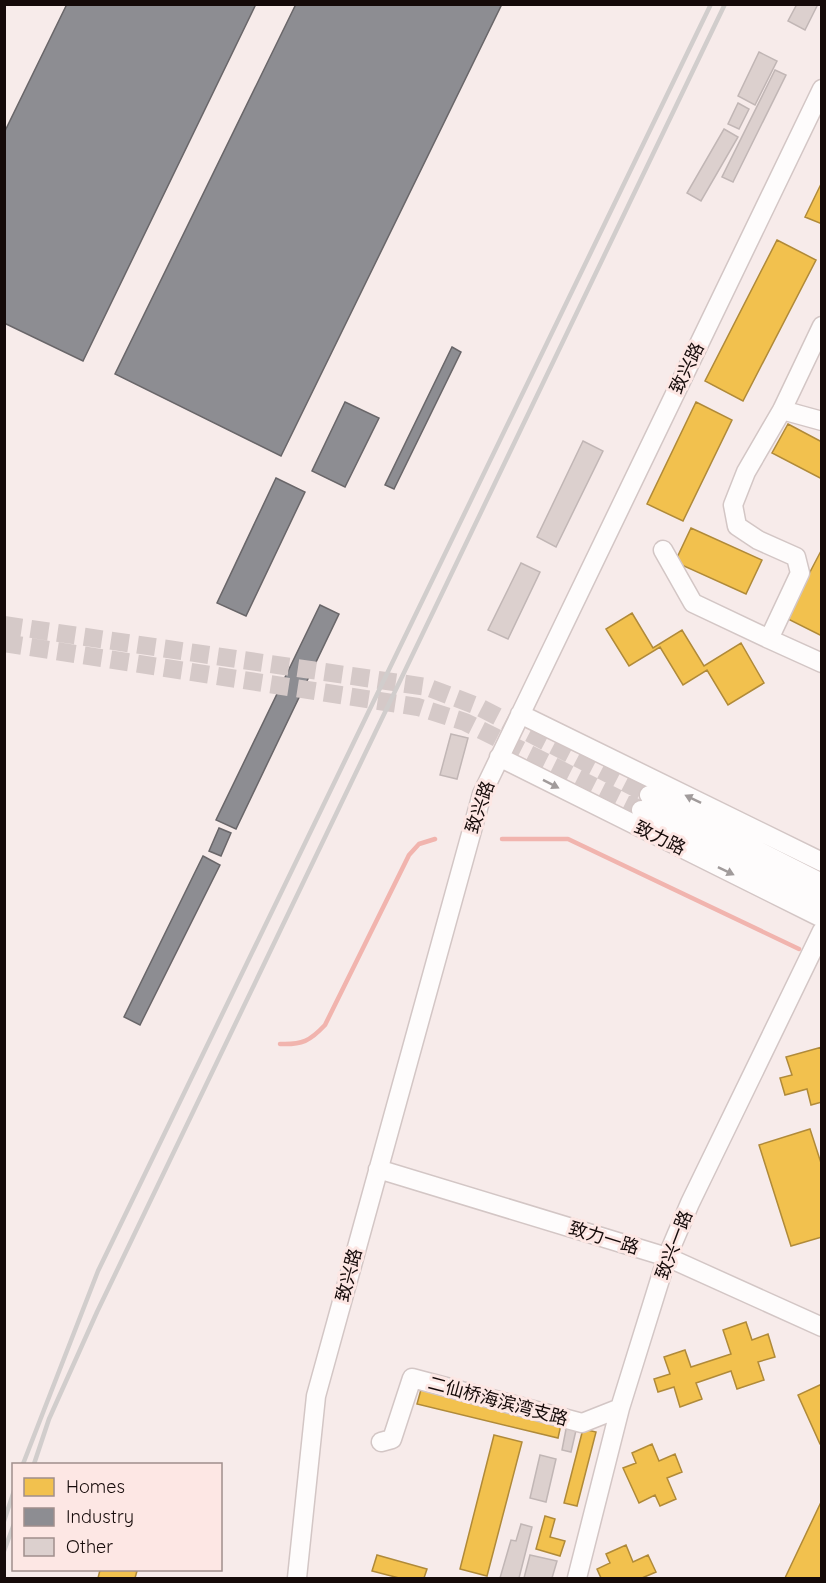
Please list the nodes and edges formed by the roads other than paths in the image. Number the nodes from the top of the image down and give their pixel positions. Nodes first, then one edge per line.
1 (822, 89) edge
2 (822, 326) edge
3 (782, 410) junction
4 (822, 421) edge
5 (663, 550) dead end
6 (769, 639) junction
7 (822, 663) edge
8 (520, 714) junction
9 (499, 757) junction
10 (645, 803) junction
11 (822, 862) edge
12 (822, 882) edge
13 (822, 901) edge
14 (822, 918) edge
15 (822, 931) edge
16 (378, 1169) junction
17 (667, 1257) junction
18 (822, 1327) edge
19 (620, 1408) junction
20 (381, 1442) dead end
21 (297, 1578) edge
22 (577, 1578) edge

1 - 8 street, 致兴路
2 - 3 street
3 - 4 street
3 - 6 street
5 - 6 street
6 - 7 street
8 - 9 street, 致兴路
8 - 10 street, 致力路
9 -> 10 street, 致力路
9 - 16 street, 致兴路
11 -> 10 street, 致力路
10 - 12 street, 致力路
10 - 13 street, 致力路
10 -> 14 street, 致力路
15 - 17 street, 致兴一路
16 - 17 street, 致力一路
16 - 21 street, 致兴路
17 - 18 street, 致力一路
17 - 19 street, 致兴一路
19 - 20 street, 二仙桥海滨湾支路
19 - 22 street, 致兴一路

